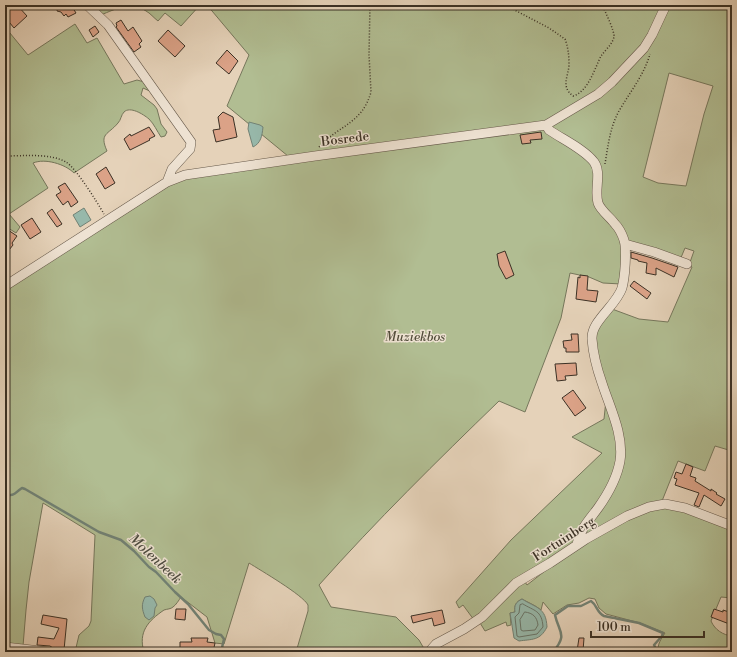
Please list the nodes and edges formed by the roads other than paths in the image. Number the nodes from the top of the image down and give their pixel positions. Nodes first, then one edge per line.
1 (87, 5) edge
2 (666, 5) edge
3 (546, 126) junction
4 (167, 182) junction
5 (625, 244) junction
6 (687, 264) dead end
7 (5, 286) edge
8 (732, 526) edge
9 (577, 544) junction
10 (5, 647) edge
11 (50, 652) edge
12 (429, 652) edge

1 - 4 street
2 - 3 street, Bosrede
3 - 4 street, Bosrede
3 - 5 street
4 - 7 street, Bosrede
5 - 6 street
5 - 9 street
8 - 9 street, Fortuinberg
9 - 12 street, Fortuinberg
10 - 11 street

